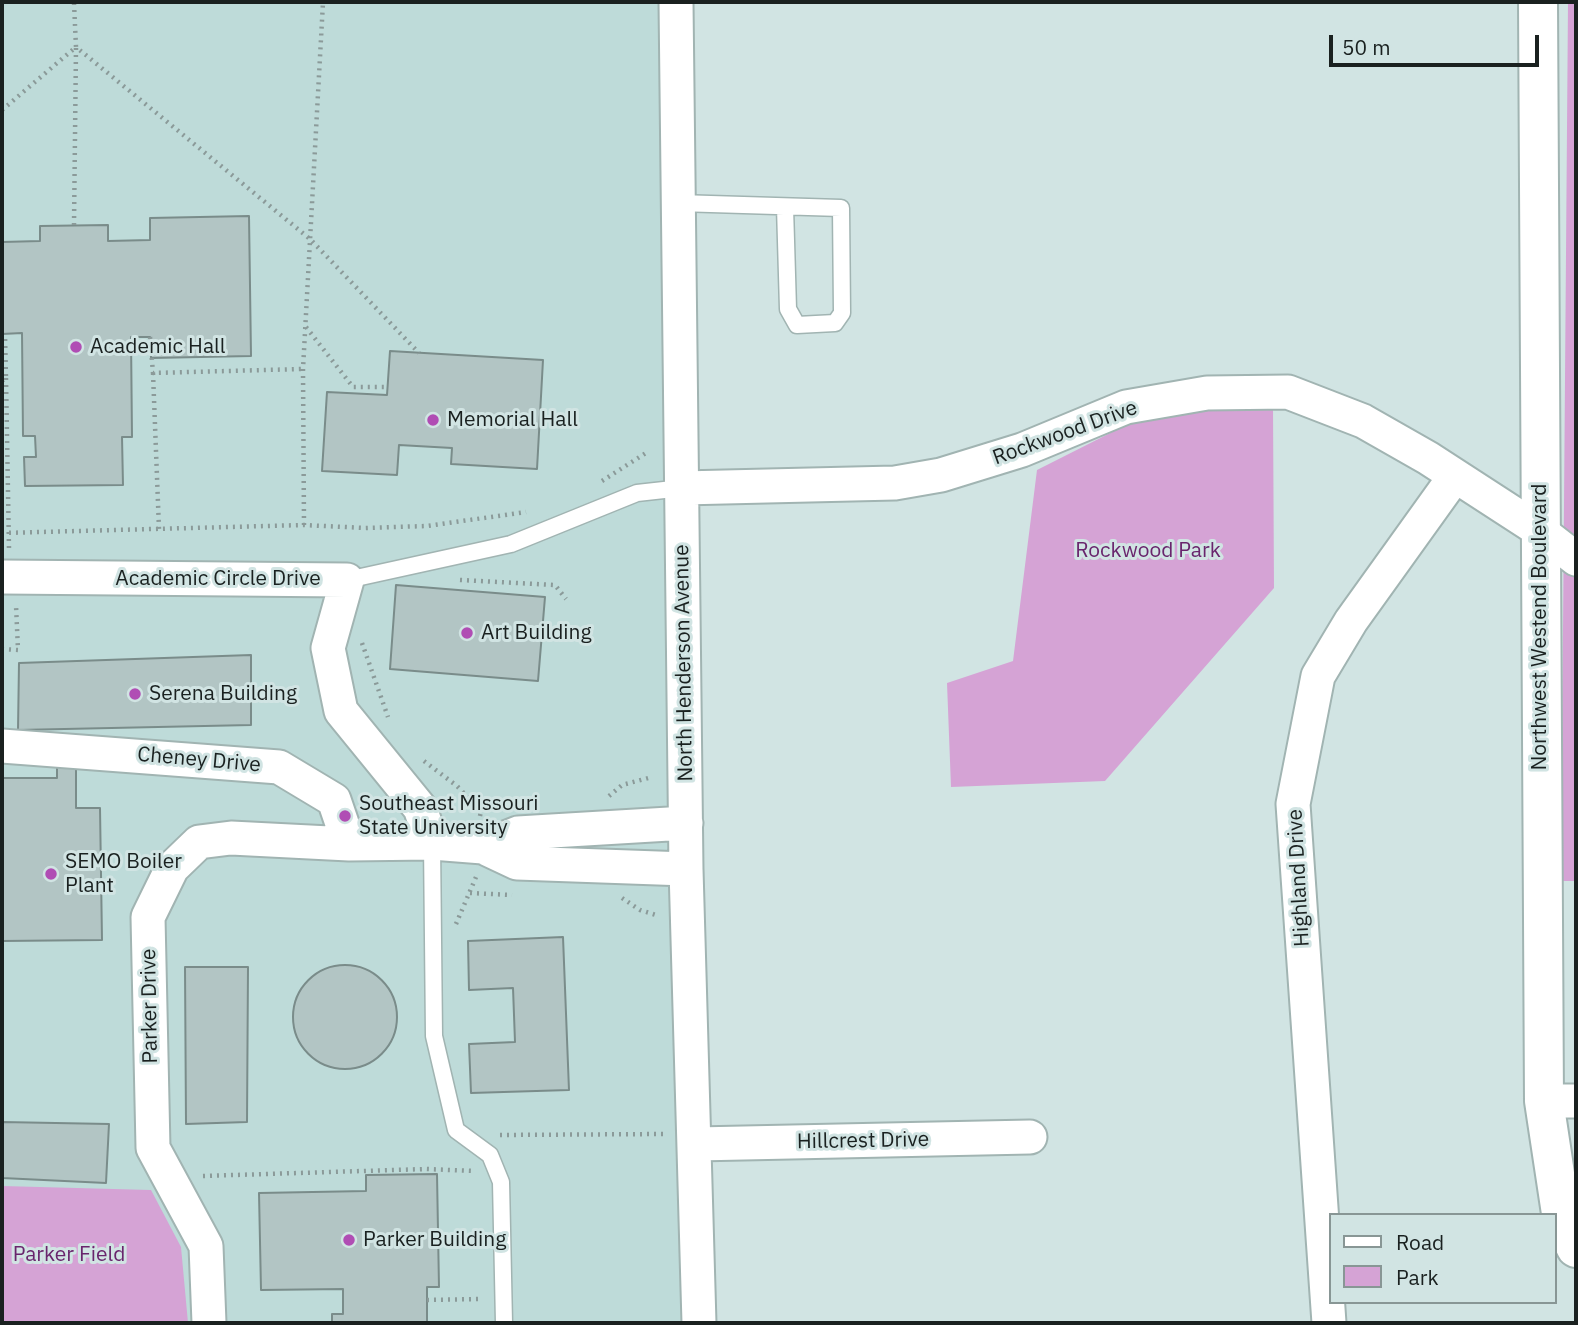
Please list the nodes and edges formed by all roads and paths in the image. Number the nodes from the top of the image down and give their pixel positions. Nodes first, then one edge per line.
1 (323, 2) edge
2 (676, 2) edge
3 (1538, 2) edge
4 (74, 3) edge
5 (76, 47) junction
6 (2, 110) edge
7 (678, 203) junction
8 (785, 207) junction
9 (74, 225) dead end
10 (310, 239) junction
11 (305, 326) junction
12 (5, 334) dead end
13 (150, 337) dead end
14 (419, 353) dead end
15 (303, 369) junction
16 (153, 373) junction
17 (4, 380) edge
18 (387, 387) dead end
19 (649, 451) dead end
20 (1455, 476) junction
21 (590, 487) dead end
22 (682, 488) junction
23 (533, 509) dead end
24 (304, 524) junction
25 (159, 529) junction
26 (1539, 530) junction
27 (2, 533) edge
28 (10, 533) junction
29 (1576, 559) edge
30 (7, 574) edge
31 (454, 579) dead end
32 (347, 580) junction
33 (566, 599) dead end
34 (361, 638) dead end
35 (2, 649) edge
36 (395, 728) dead end
37 (2, 746) edge
38 (418, 757) dead end
39 (652, 777) dead end
40 (605, 799) dead end
41 (509, 806) dead end
42 (481, 811) junction
43 (686, 823) junction
44 (432, 843) junction
45 (349, 844) junction
46 (481, 847) junction
47 (686, 869) junction
48 (454, 930) dead end
49 (1560, 1101) edge
50 (493, 1129) dead end
51 (1030, 1137) dead end
52 (680, 1139) junction
53 (497, 1171) junction
54 (169, 1177) junction
55 (1576, 1248) edge
56 (503, 1299) junction
57 (427, 1300) dead end
58 (209, 1323) edge
59 (504, 1323) edge
60 (699, 1323) edge
61 (1329, 1323) edge

1 - 10 path
2 - 7 street, North Henderson Avenue
3 - 26 street, Northwest Westend Boulevard
4 - 5 path
5 - 6 path
5 - 9 path
5 - 10 path
7 - 8 lane
7 - 22 street, North Henderson Avenue
8 - 8 lane
10 - 11 path
10 - 14 path
11 - 15 path
11 - 18 path
12 - 17 path
13 - 16 path
15 - 16 path
15 - 24 path
16 - 25 path
17 - 28 path
19 - 21 path
20 - 22 street, Rockwood Drive
20 - 26 street, Rockwood Drive
20 - 61 street, Highland Drive
22 - 32 lane
22 - 43 street, North Henderson Avenue
23 - 24 path
24 - 25 path
25 - 28 path
26 - 29 street, Rockwood Drive
26 - 49 street, Northwest Westend Boulevard
27 - 28 path
28 - 30 path
30 - 32 street, Academic Circle Drive
30 - 35 path
31 - 33 path
32 - 44 street, Academic Circle Drive
34 - 36 path
37 - 45 street, Cheney Drive
38 - 42 path
39 - 40 path
41 - 42 path
42 - 46 path
43 - 46 street
43 - 47 street, North Henderson Avenue
44 - 45 street
44 - 46 street
44 - 53 lane
45 - 54 street, Parker Drive
46 - 47 street
46 - 48 path
47 - 52 street, North Henderson Avenue
49 - 55 street, Northwest Westend Boulevard
50 - 52 path
51 - 52 street, Hillcrest Drive
52 - 60 street, North Henderson Avenue
53 - 54 path
53 - 56 lane
54 - 58 street, Parker Drive
56 - 57 path
56 - 59 lane

